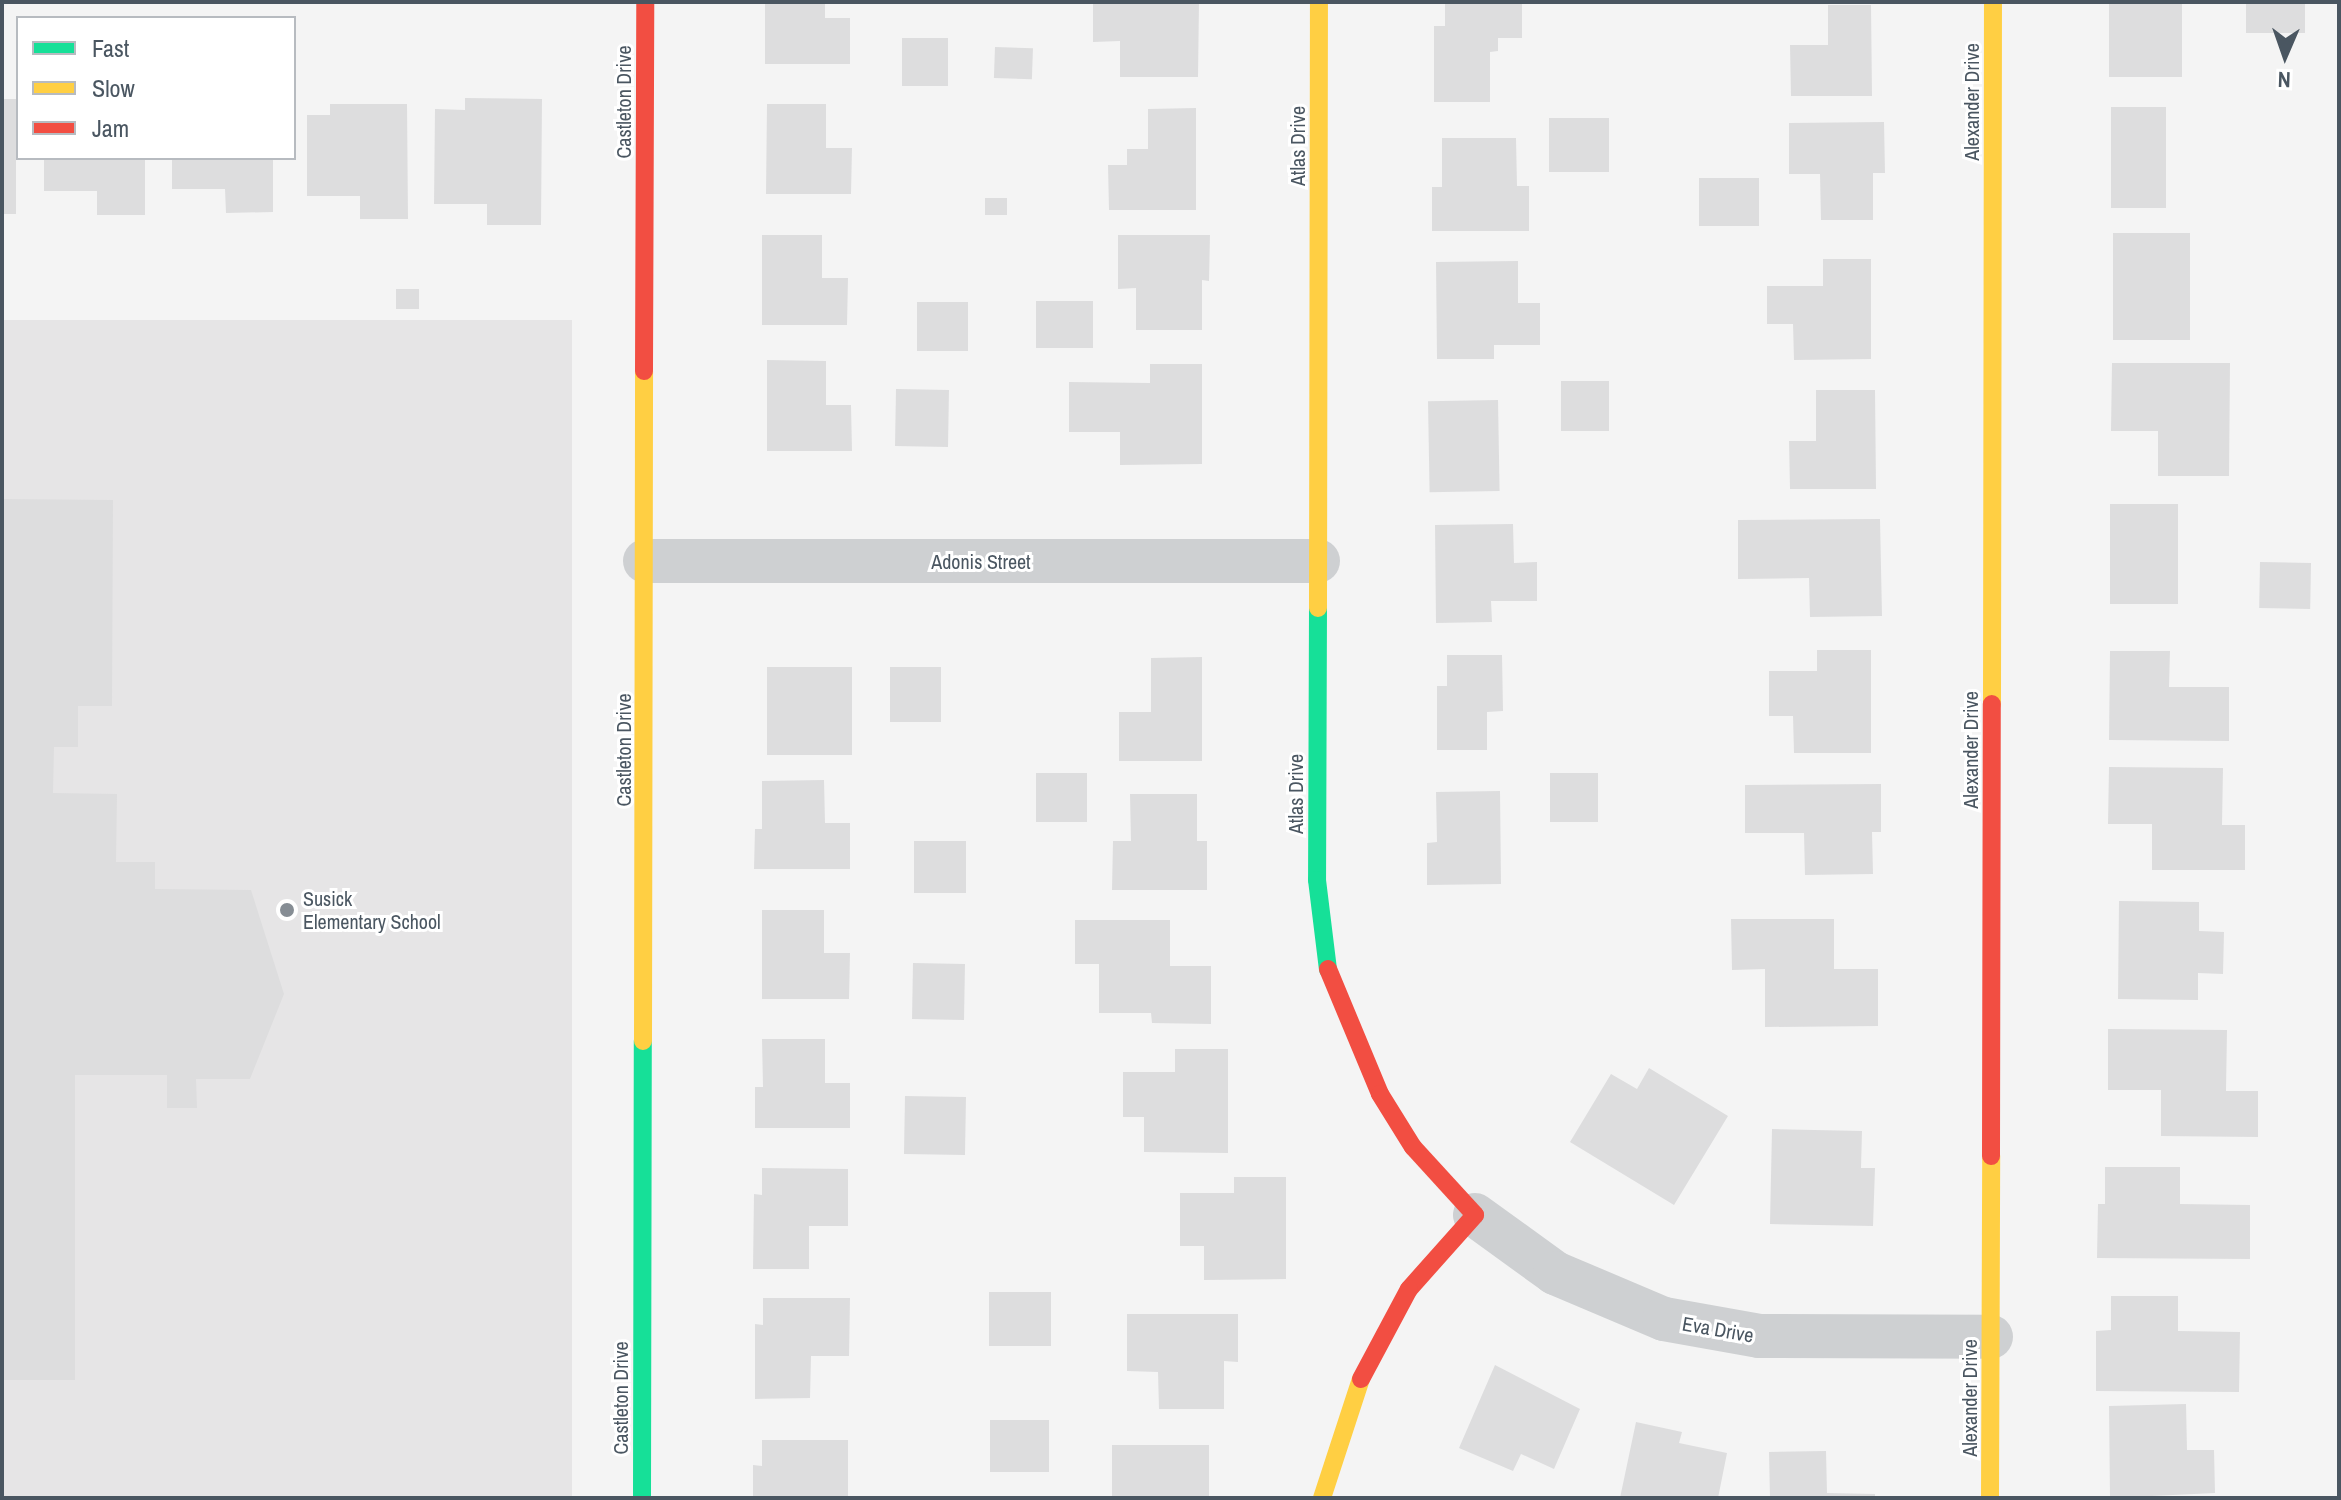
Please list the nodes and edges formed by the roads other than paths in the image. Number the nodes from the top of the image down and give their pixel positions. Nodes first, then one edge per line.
1 (645, 2) edge
2 (1319, 2) edge
3 (1993, 2) edge
4 (645, 561) junction
5 (1318, 561) junction
6 (1475, 1215) junction
7 (1991, 1337) junction
8 (642, 1498) edge
9 (1322, 1498) edge
10 (1990, 1498) edge

1 - 4 street, Castleton Drive
2 - 5 street, Atlas Drive
3 - 7 street, Alexander Drive
4 - 5 street, Adonis Street
4 - 8 street, Castleton Drive
5 - 6 street, Atlas Drive
6 - 7 street, Eva Drive
6 - 9 street
7 - 10 street, Alexander Drive

